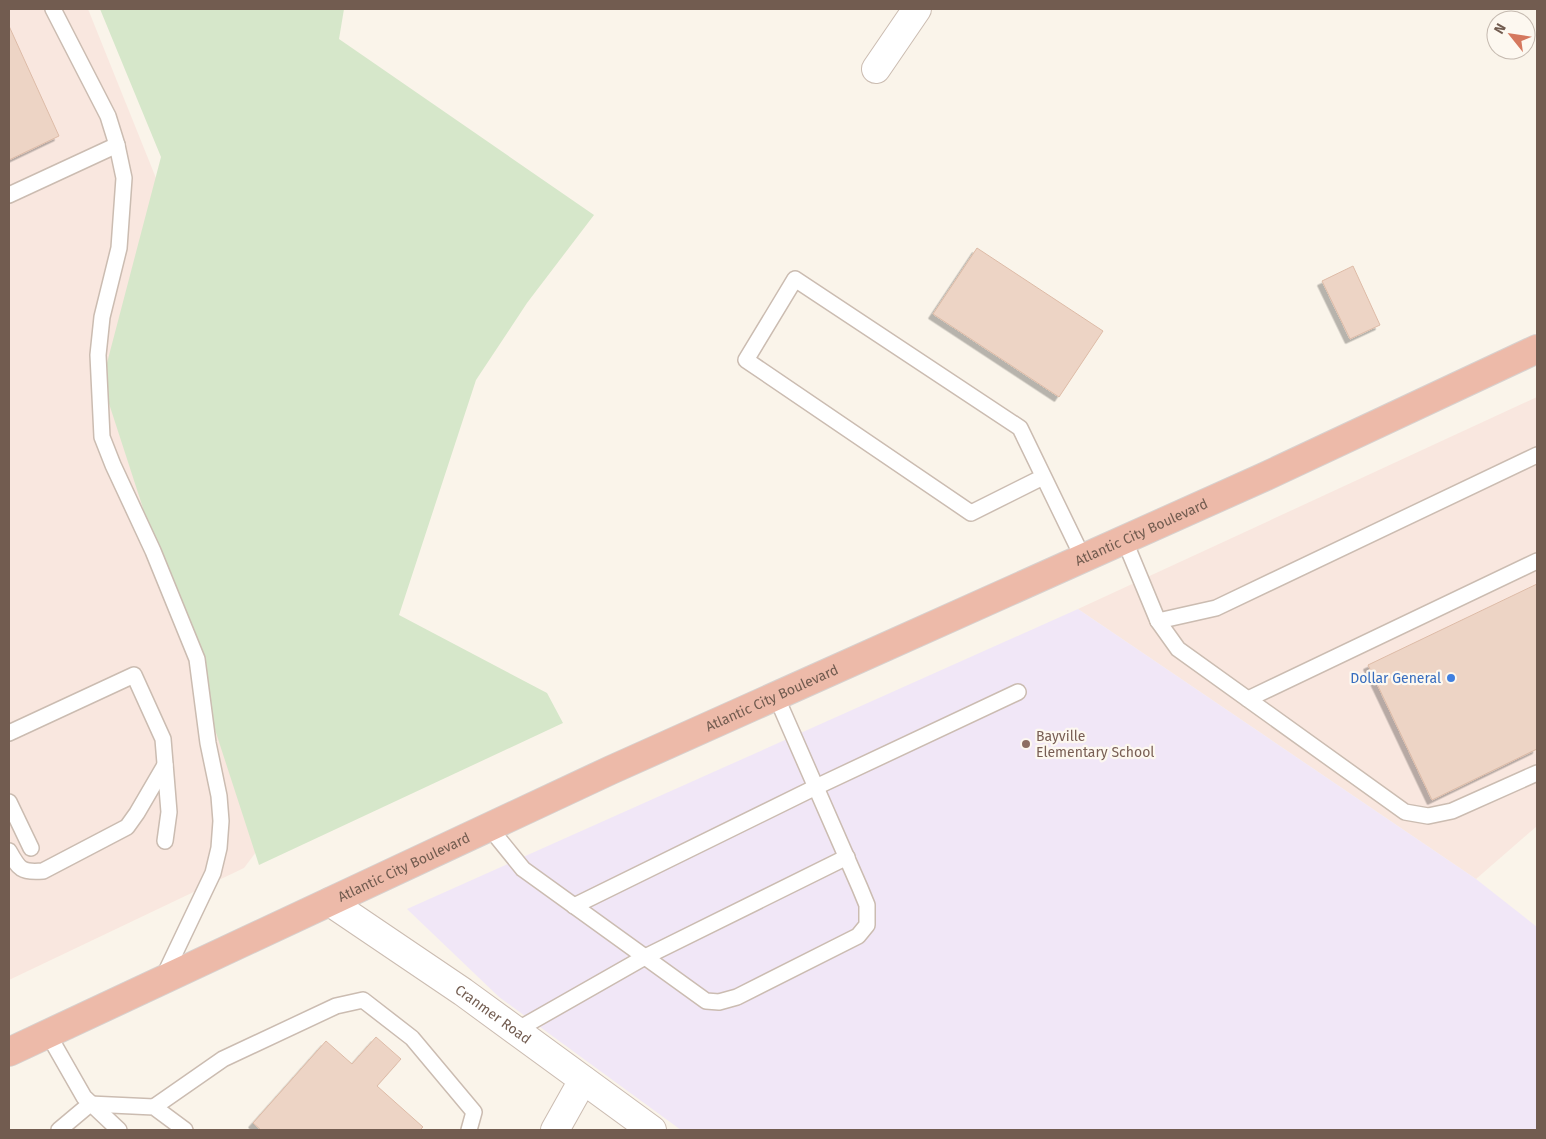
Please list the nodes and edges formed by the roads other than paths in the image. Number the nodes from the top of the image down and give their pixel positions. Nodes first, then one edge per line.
1 (53, 9) edge
2 (917, 9) edge
3 (876, 69) dead end
4 (117, 144) junction
5 (9, 195) edge
6 (1537, 349) edge
7 (1537, 455) edge
8 (1043, 477) junction
9 (1124, 539) junction
10 (1083, 558) junction
11 (1537, 560) edge
12 (1158, 621) junction
13 (1018, 692) dead end
14 (776, 696) junction
15 (1248, 699) junction
16 (9, 733) edge
17 (165, 765) junction
18 (1537, 773) edge
19 (816, 787) junction
20 (9, 802) edge
21 (489, 827) junction
22 (165, 840) dead end
23 (30, 848) dead end
24 (9, 851) edge
25 (847, 857) junction
26 (330, 902) junction
27 (574, 906) junction
28 (645, 957) junction
29 (162, 980) junction
30 (515, 1031) junction
31 (48, 1034) junction
32 (9, 1052) edge
33 (584, 1080) junction
34 (90, 1104) junction
35 (154, 1107) junction
36 (59, 1130) edge
37 (119, 1130) edge
38 (185, 1130) edge
39 (469, 1130) edge
40 (555, 1130) edge
41 (652, 1130) edge

1 - 4 lane
2 - 3 street
4 - 5 lane
4 - 29 lane
6 - 9 highway, Atlantic City Boulevard
7 - 12 lane
8 - 8 lane
8 - 10 lane
9 - 10 highway, Atlantic City Boulevard
9 - 12 lane
10 - 14 highway, Atlantic City Boulevard
11 - 15 lane
12 - 15 lane
13 - 19 lane
14 - 19 lane
14 - 21 highway, Atlantic City Boulevard
15 - 18 lane
16 - 17 lane
17 - 22 lane
17 - 24 lane
19 - 25 lane
19 - 27 lane
20 - 23 lane
21 - 26 highway, Atlantic City Boulevard
21 - 27 lane
25 - 28 lane
25 - 28 lane
26 - 29 highway, Atlantic City Boulevard
26 - 30 street, Cranmer Road
27 - 28 lane
28 - 30 lane
29 - 31 highway, Atlantic City Boulevard
30 - 33 street, Cranmer Road
31 - 32 highway, Atlantic City Boulevard
31 - 34 lane
33 - 40 street
33 - 41 street, Cranmer Road
34 - 35 lane
34 - 36 lane
34 - 37 lane
35 - 38 lane
35 - 39 lane

